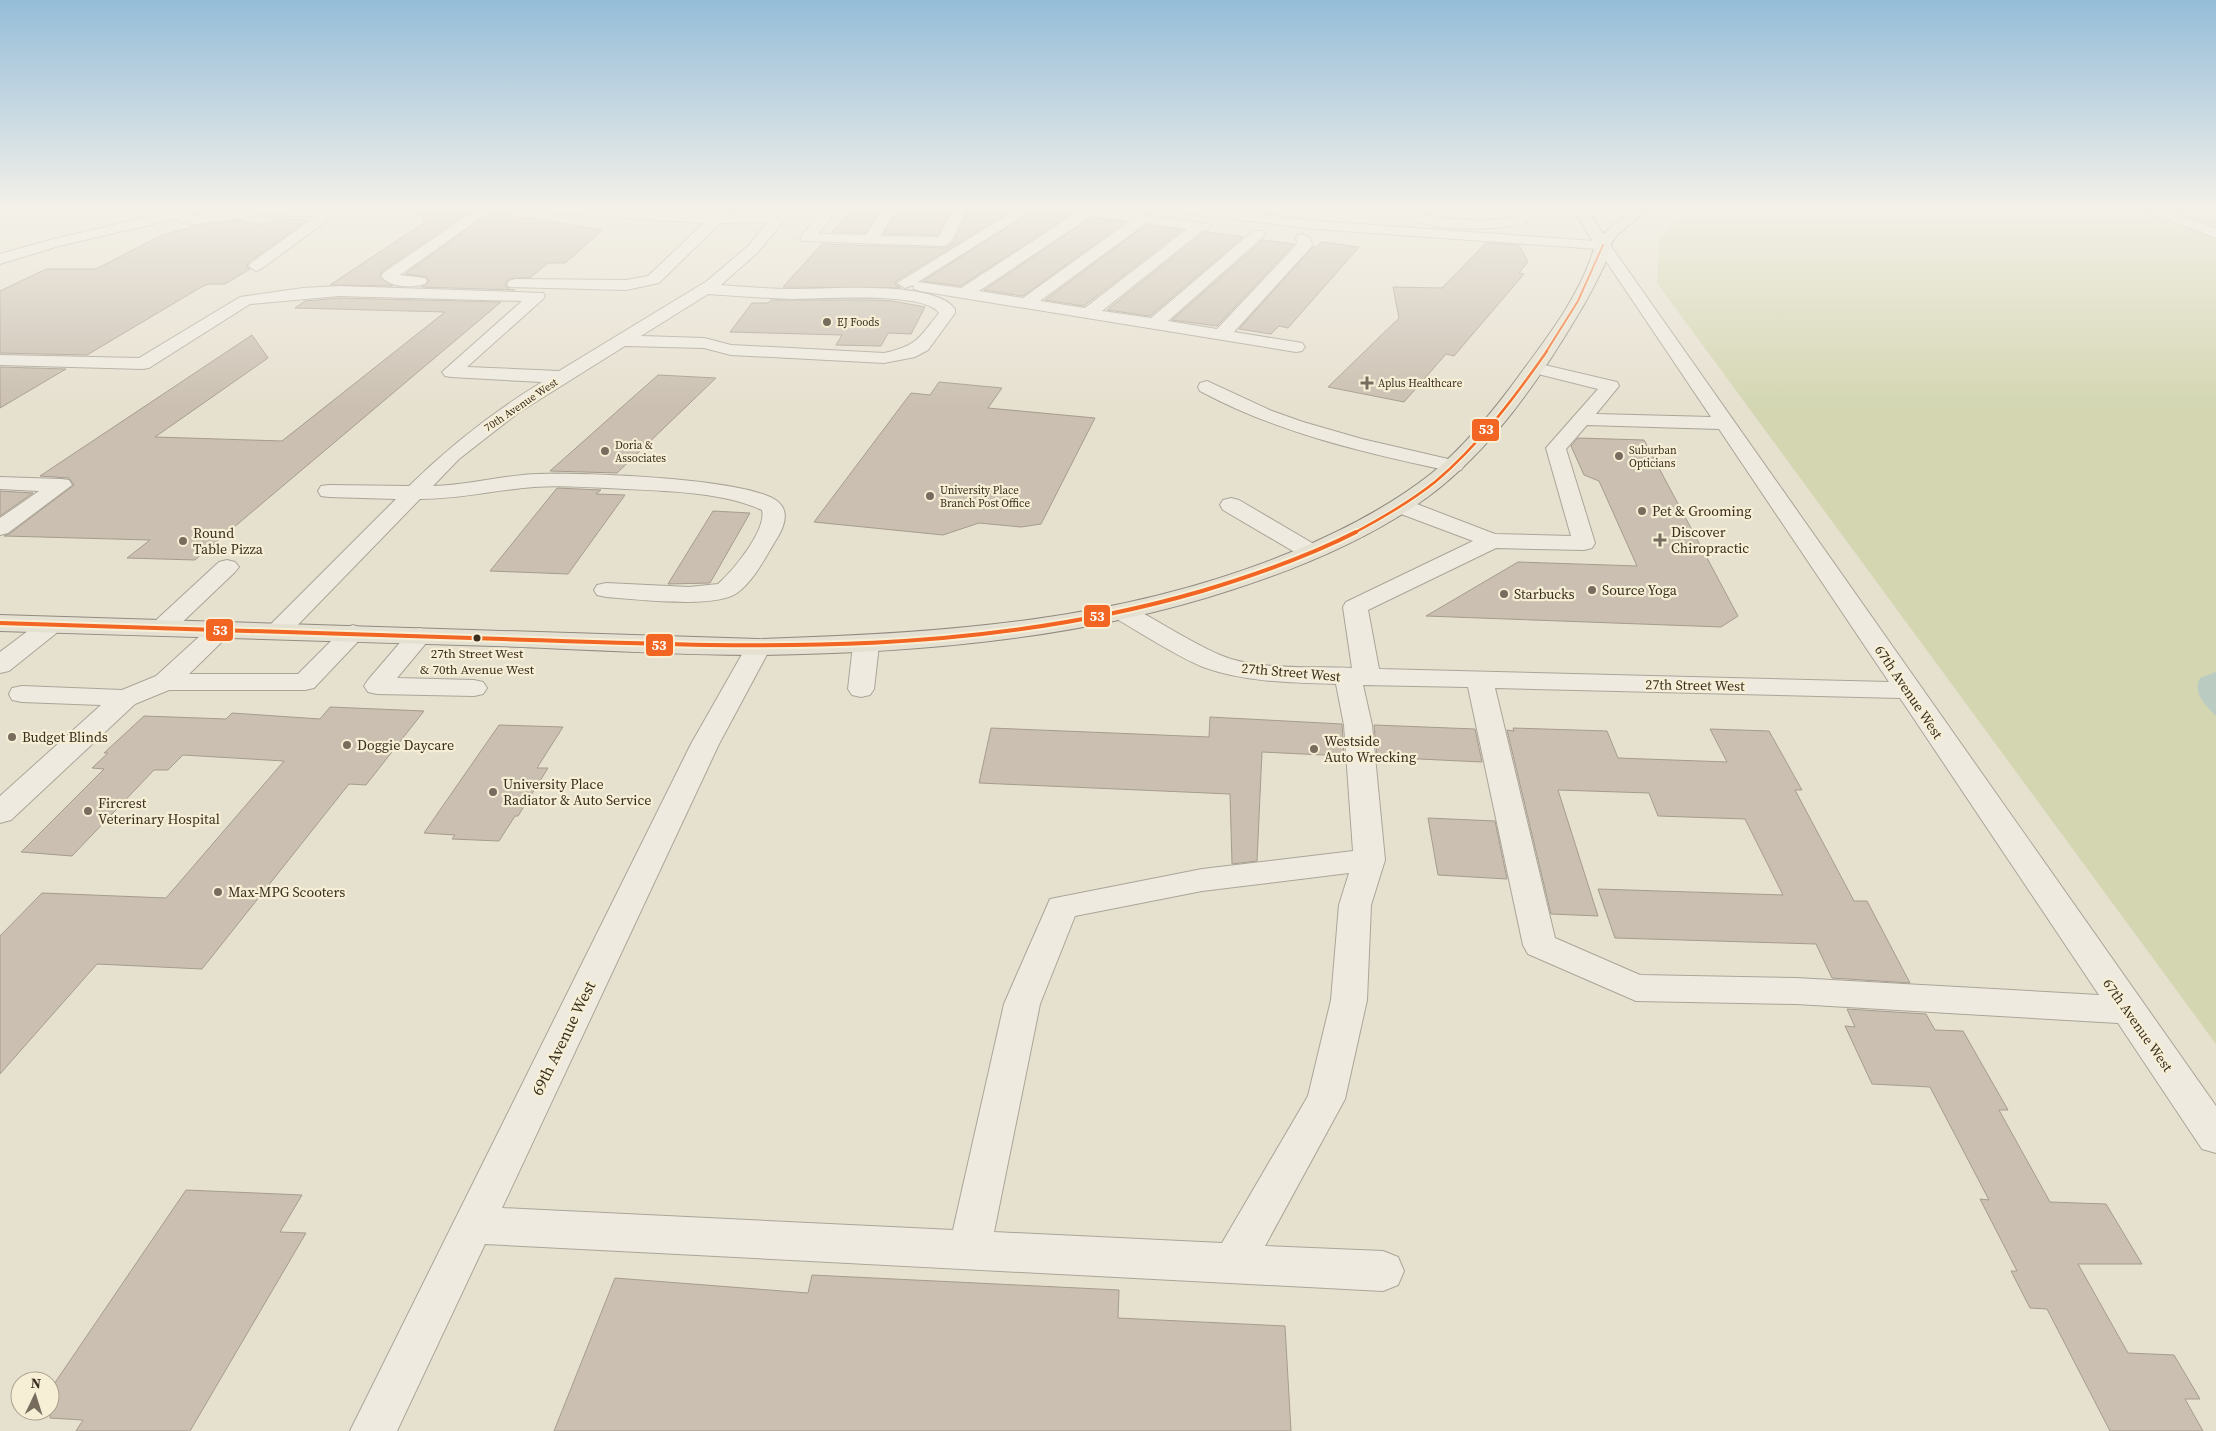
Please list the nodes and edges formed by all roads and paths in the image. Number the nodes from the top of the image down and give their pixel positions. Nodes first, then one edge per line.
1 (389, 276) edge
2 (657, 276) edge
3 (715, 276) edge
4 (917, 276) edge
5 (988, 276) edge
6 (1064, 276) edge
7 (1136, 276) edge
8 (1215, 276) edge
9 (1276, 276) edge
10 (1591, 276) edge
11 (1624, 276) edge
12 (653, 280) junction
13 (670, 281) dead end
14 (702, 285) junction
15 (964, 293) junction
16 (1026, 303) junction
17 (1089, 313) junction
18 (1155, 324) junction
19 (1221, 335) junction
20 (622, 341) junction
21 (1296, 347) dead end
22 (0, 360) edge
23 (1536, 368) junction
24 (562, 377) junction
25 (1207, 387) dead end
26 (1582, 419) junction
27 (1725, 423) junction
28 (1454, 466) junction
29 (0, 483) edge
30 (329, 491) dead end
31 (413, 493) junction
32 (1231, 505) dead end
33 (1401, 506) junction
34 (0, 528) edge
35 (1492, 541) junction
36 (1311, 552) junction
37 (227, 567) dead end
38 (610, 581) dead end
39 (1124, 613) junction
40 (0, 624) edge
41 (50, 626) junction
42 (162, 628) junction
43 (221, 630) junction
44 (278, 631) junction
45 (353, 633) junction
46 (419, 636) junction
47 (866, 645) junction
48 (758, 648) junction
49 (0, 665) edge
50 (1358, 677) junction
51 (1480, 680) junction
52 (165, 682) junction
53 (474, 688) dead end
54 (861, 689) dead end
55 (1907, 690) junction
56 (22, 694) dead end
57 (125, 698) junction
58 (0, 813) edge
59 (1370, 860) junction
60 (2127, 1010) junction
61 (2216, 1137) edge
62 (473, 1225) junction
63 (969, 1251) junction
64 (1233, 1264) junction
65 (1383, 1272) dead end
66 (373, 1431) edge

1 - 12 street
2 - 12 street
3 - 14 street, 70th Avenue West
4 - 15 street
5 - 15 street
6 - 16 street
7 - 17 street
8 - 18 street
9 - 19 street
10 - 23 main road
11 - 27 street, 67th Avenue West
12 - 13 street
14 - 20 street, 70th Avenue West
14 - 20 street
15 - 16 street
16 - 17 street
17 - 18 street
18 - 19 street
19 - 21 street
20 - 24 street, 70th Avenue West
22 - 24 street
23 - 26 street
23 - 28 main road
24 - 31 street, 70th Avenue West
25 - 28 street
26 - 27 street
26 - 35 street
27 - 55 street, 67th Avenue West
28 - 33 main road
29 - 34 street
30 - 31 street
31 - 38 street
31 - 44 street, 70th Avenue West
32 - 36 street
33 - 35 street
33 - 36 main road
35 - 50 street
36 - 39 main road
37 - 42 street
39 - 47 main road
39 - 50 street, 27th Street West
40 - 41 main road
41 - 42 main road
41 - 49 street
42 - 43 main road
43 - 44 main road
43 - 52 street
44 - 45 main road
45 - 46 main road
45 - 52 street
46 - 48 main road
46 - 53 street
47 - 48 main road
47 - 54 street
48 - 62 street, 69th Avenue West
50 - 51 street, 27th Street West
50 - 59 street
51 - 55 street, 27th Street West
51 - 60 street
52 - 57 street
55 - 60 street, 67th Avenue West
56 - 57 street
57 - 58 street
59 - 63 street
59 - 64 street
60 - 61 street, 67th Avenue West
62 - 63 street
62 - 66 street, 69th Avenue West
63 - 64 street
64 - 65 street

